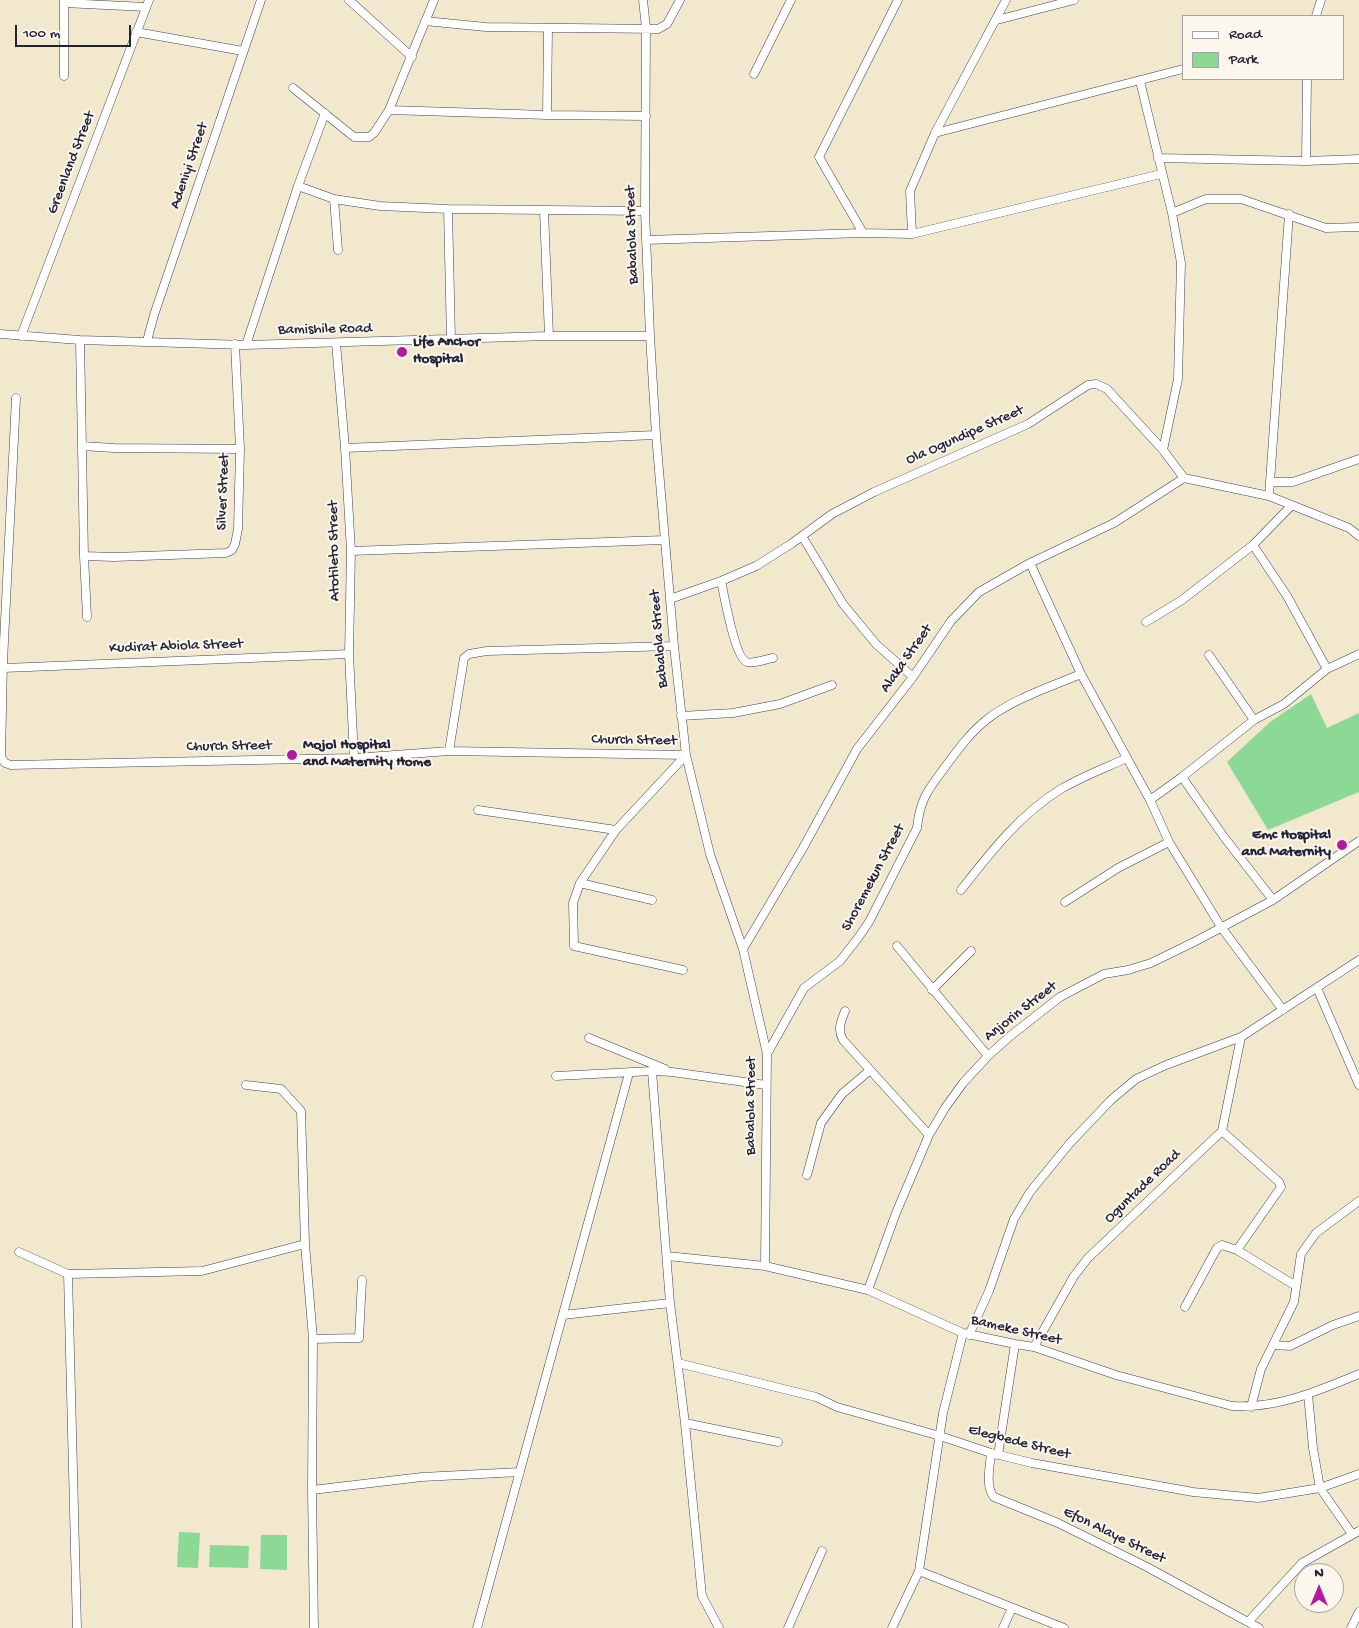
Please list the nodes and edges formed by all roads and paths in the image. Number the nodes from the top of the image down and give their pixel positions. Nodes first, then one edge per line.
1 (261, 0) edge
2 (349, 0) edge
3 (434, 0) edge
4 (643, 0) edge
5 (680, 0) edge
6 (791, 0) edge
7 (898, 0) edge
8 (1006, 0) edge
9 (1074, 0) edge
10 (1321, 0) edge
11 (64, 2) edge
12 (147, 4) edge
13 (1316, 15) edge
14 (996, 20) junction
15 (425, 21) junction
16 (548, 28) junction
17 (646, 28) junction
18 (136, 32) junction
19 (243, 51) junction
20 (412, 56) junction
21 (1182, 69) edge
22 (754, 74) dead end
23 (64, 76) dead end
24 (1307, 80) edge
25 (1140, 81) junction
26 (293, 88) dead end
27 (389, 110) junction
28 (325, 113) junction
29 (547, 115) junction
30 (646, 116) junction
31 (935, 133) junction
32 (1158, 158) junction
33 (1306, 160) junction
34 (1359, 160) edge
35 (1161, 174) junction
36 (298, 186) junction
37 (334, 200) junction
38 (448, 209) junction
39 (544, 210) junction
40 (645, 211) junction
41 (1172, 213) junction
42 (1289, 214) junction
43 (1359, 227) edge
44 (863, 233) junction
45 (912, 234) junction
46 (646, 240) junction
47 (338, 250) dead end
48 (0, 334) edge
49 (21, 336) junction
50 (549, 336) junction
51 (650, 336) junction
52 (80, 340) junction
53 (451, 340) junction
54 (148, 341) junction
55 (336, 343) junction
56 (235, 344) junction
57 (246, 345) junction
58 (16, 398) dead end
59 (656, 435) junction
60 (82, 446) junction
61 (345, 448) junction
62 (240, 449) junction
63 (1163, 450) junction
64 (1359, 459) edge
65 (1184, 478) junction
66 (1270, 482) junction
67 (1269, 496) junction
68 (1291, 506) junction
69 (802, 536) junction
70 (1359, 536) edge
71 (664, 540) junction
72 (1253, 545) junction
73 (351, 551) junction
74 (84, 556) junction
75 (1030, 563) junction
76 (721, 581) junction
77 (670, 598) junction
78 (87, 618) dead end
79 (1146, 622) dead end
80 (674, 646) junction
81 (349, 654) junction
82 (1359, 654) edge
83 (1209, 655) dead end
84 (773, 658) dead end
85 (2, 664) edge
86 (1327, 669) junction
87 (1080, 674) junction
88 (913, 677) junction
89 (832, 685) dead end
90 (681, 716) junction
91 (1254, 720) junction
92 (449, 751) junction
93 (686, 755) junction
94 (354, 758) junction
95 (1127, 758) junction
96 (1182, 777) junction
97 (1150, 800) junction
98 (478, 810) dead end
99 (616, 830) junction
100 (1359, 841) edge
101 (1170, 842) junction
102 (580, 883) junction
103 (961, 890) dead end
104 (652, 900) dead end
105 (1273, 900) junction
106 (1065, 902) dead end
107 (1222, 927) junction
108 (897, 946) dead end
109 (743, 949) junction
110 (971, 950) dead end
111 (1359, 960) edge
112 (683, 970) dead end
113 (1317, 988) junction
114 (932, 990) junction
115 (1283, 1010) junction
116 (845, 1011) dead end
117 (1241, 1037) junction
118 (589, 1038) dead end
119 (767, 1054) junction
120 (988, 1056) junction
121 (652, 1071) junction
122 (869, 1071) junction
123 (672, 1072) junction
124 (629, 1073) junction
125 (556, 1076) dead end
126 (246, 1085) dead end
127 (766, 1085) junction
128 (1359, 1086) edge
129 (1222, 1131) junction
130 (930, 1135) junction
131 (806, 1175) dead end
132 (1359, 1201) edge
133 (305, 1244) junction
134 (1237, 1250) junction
135 (20, 1252) dead end
136 (667, 1256) junction
137 (765, 1266) junction
138 (68, 1274) junction
139 (362, 1280) dead end
140 (1296, 1286) junction
141 (868, 1290) junction
142 (670, 1303) junction
143 (1185, 1307) dead end
144 (563, 1314) junction
145 (1359, 1316) edge
146 (966, 1334) junction
147 (313, 1339) junction
148 (1016, 1344) junction
149 (1274, 1345) junction
150 (1034, 1346) junction
151 (678, 1363) junction
152 (1359, 1374) edge
153 (1308, 1394) junction
154 (1251, 1407) junction
155 (685, 1423) junction
156 (940, 1436) junction
157 (778, 1442) dead end
158 (994, 1454) junction
159 (520, 1472) junction
160 (1359, 1474) edge
161 (1320, 1488) junction
162 (312, 1490) junction
163 (1355, 1533) edge
164 (822, 1551) dead end
165 (919, 1571) junction
166 (1012, 1608) junction
167 (1359, 1612) edge
168 (1248, 1622) junction
169 (77, 1628) edge
170 (314, 1628) edge
171 (477, 1628) edge
172 (719, 1628) edge
173 (788, 1628) edge
174 (892, 1628) edge
175 (1004, 1628) edge
176 (1064, 1628) edge
177 (1258, 1628) edge
178 (1352, 1628) edge

1 - 19 street, Adeniyi Street
2 - 20 street
3 - 15 street
4 - 17 street, Babalola Street
5 - 17 street
6 - 22 street
7 - 44 street
8 - 14 street
9 - 14 street
10 - 13 street
11 - 12 street
11 - 23 street
12 - 18 street, Greenland Street
14 - 31 street
15 - 16 street
15 - 20 street
16 - 17 street
16 - 29 street
17 - 30 street, Babalola Street
18 - 19 street
18 - 49 street, Greenland Street
19 - 54 street, Adeniyi Street
20 - 27 street
21 - 25 street
24 - 33 street
25 - 31 street
25 - 32 street
26 - 28 street
27 - 28 street
27 - 29 street
28 - 36 street
29 - 30 street
30 - 40 street, Babalola Street
31 - 45 street
32 - 33 street
32 - 35 street
33 - 34 street
35 - 41 street
35 - 45 street
36 - 37 street
36 - 57 street
37 - 38 street
37 - 47 street
38 - 39 street
38 - 53 street
39 - 40 street
39 - 50 street
40 - 46 street, Babalola Street
41 - 42 street
41 - 63 street
42 - 43 street
42 - 66 street
44 - 45 street
44 - 46 street
46 - 51 street, Babalola Street
48 - 49 street, Bamishile Road
49 - 52 street, Bamishile Road
50 - 51 street, Bamishile Road
50 - 53 street, Bamishile Road
51 - 59 street, Babalola Street
52 - 54 street, Bamishile Road
52 - 60 street
53 - 55 street, Bamishile Road
54 - 56 street, Bamishile Road
55 - 57 street, Bamishile Road
55 - 61 street, Atotileto Street
56 - 57 street, Bamishile Road
56 - 62 street, Silver Street
58 - 85 street
59 - 61 street
59 - 71 street, Babalola Street
60 - 62 street
60 - 74 street
61 - 73 street, Atotileto Street
62 - 74 street, Silver Street
63 - 65 street, Ola Ogundipe Street
63 - 69 street, Ola Ogundipe Street
64 - 66 street
65 - 67 street
65 - 75 street, Alaka Street
66 - 67 street
67 - 68 street
68 - 70 street
68 - 72 street
69 - 76 street, Ola Ogundipe Street
69 - 88 street
71 - 73 street
71 - 77 street, Babalola Street
72 - 79 street
72 - 86 street
73 - 81 street, Atotileto Street
74 - 78 street
75 - 87 street
75 - 88 street, Alaka Street
76 - 77 street, Ola Ogundipe Street
76 - 84 street
77 - 80 street, Babalola Street
80 - 90 street, Babalola Street
80 - 92 street
81 - 85 street, Kudirat Abiola Street
81 - 94 street, Atotileto Street
82 - 86 street
83 - 91 street
85 - 94 street, Church Street
86 - 91 street
87 - 95 street
87 - 119 street, Shoremekun Street
88 - 109 street, Alaka Street
89 - 90 street
90 - 93 street, Babalola Street
91 - 96 street
92 - 93 street, Church Street
92 - 94 street, Church Street
93 - 99 street
93 - 109 street, Babalola Street
95 - 97 street
95 - 103 street
96 - 97 street
96 - 105 street
97 - 101 street
98 - 99 street
99 - 102 street
100 - 105 street, Anjorin Street
101 - 106 street
101 - 107 street
102 - 104 street
102 - 112 street
105 - 107 street, Anjorin Street
107 - 115 street
107 - 120 street, Anjorin Street
108 - 114 street
109 - 119 street, Babalola Street
110 - 114 street
111 - 113 street
113 - 115 street
113 - 128 street
114 - 120 street
115 - 117 street
116 - 122 street
117 - 129 street
117 - 146 street
118 - 123 street
119 - 127 street, Babalola Street
120 - 130 street, Anjorin Street
121 - 123 street
121 - 124 street
121 - 136 street
122 - 130 street
122 - 131 street
123 - 127 street
124 - 125 street
124 - 144 street
126 - 133 street
127 - 137 street, Babalola Street
129 - 134 street
129 - 150 street, Oguntade Road
130 - 141 street, Anjorin Street
132 - 140 street
133 - 138 street
133 - 147 street
134 - 140 street
134 - 143 street
135 - 138 street
136 - 137 street, Bameke Street
136 - 142 street
137 - 141 street, Bameke Street
138 - 169 street
139 - 147 street
140 - 149 street
141 - 146 street, Bameke Street
142 - 144 street
142 - 151 street
144 - 159 street
145 - 149 street
146 - 148 street, Bameke Street
146 - 156 street
147 - 162 street
148 - 150 street, Bameke Street
148 - 158 street, Efon Alaye Street
149 - 154 street
150 - 154 street, Bameke Street
151 - 155 street
151 - 156 street, Elegbede Street
152 - 153 street, Bameke Street
153 - 154 street, Bameke Street
153 - 161 street
155 - 157 street
155 - 172 street
156 - 158 street, Elegbede Street
156 - 165 street
158 - 161 street, Elegbede Street
158 - 168 street, Efon Alaye Street
159 - 162 street
159 - 171 street
160 - 161 street, Elegbede Street
161 - 163 street
162 - 170 street
163 - 168 street
164 - 173 street
165 - 166 street
165 - 174 street
166 - 175 street
166 - 176 street
167 - 178 street
168 - 177 street, Efon Alaye Street

